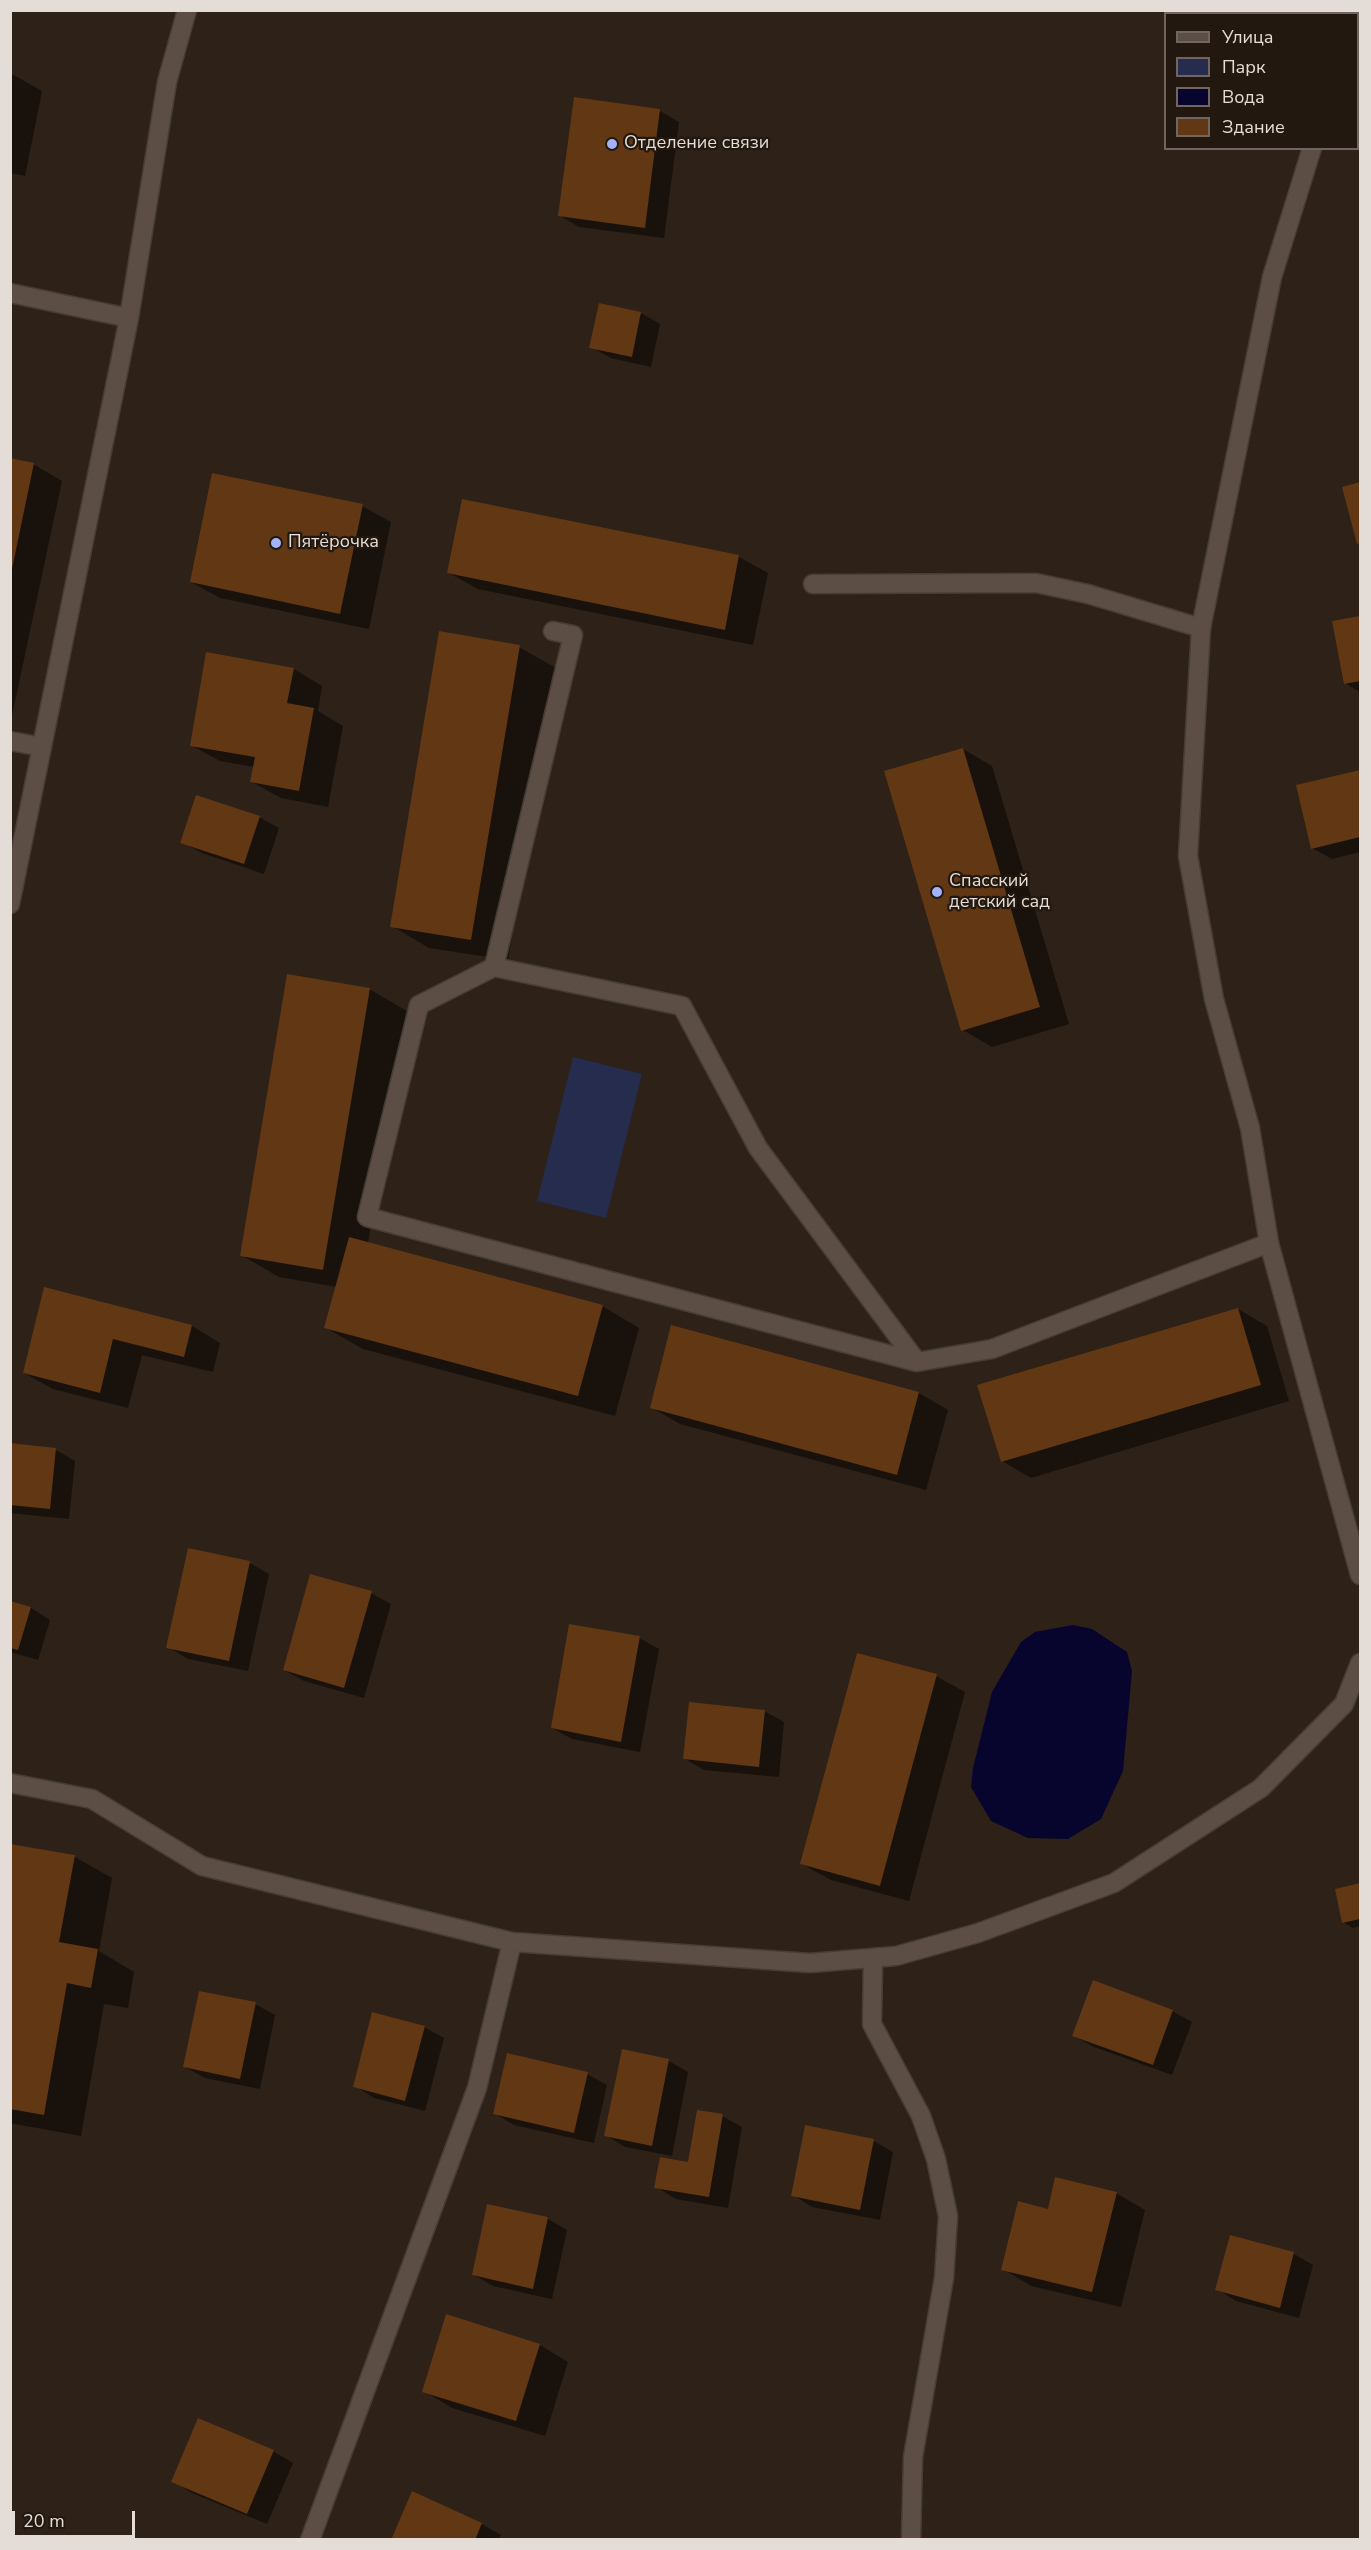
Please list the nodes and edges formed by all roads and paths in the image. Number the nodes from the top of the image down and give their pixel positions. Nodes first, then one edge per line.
1 (187, 10) edge
2 (1311, 150) edge
3 (10, 293) edge
4 (129, 318) junction
5 (813, 584) dead end
6 (1202, 628) junction
7 (553, 630) dead end
8 (10, 741) edge
9 (42, 747) junction
10 (10, 904) edge
11 (494, 967) junction
12 (1269, 1243) junction
13 (917, 1362) junction
14 (1360, 1575) edge
15 (1360, 1663) edge
16 (10, 1783) edge
17 (512, 1942) junction
18 (873, 1958) junction
19 (310, 2540) edge
20 (911, 2540) edge

1 - 4 street
2 - 6 street
3 - 4 street
4 - 9 street
5 - 6 street
6 - 12 street
7 - 11 street
8 - 9 street
9 - 10 street
11 - 13 street
11 - 13 street
12 - 13 street
12 - 14 street
15 - 18 street
16 - 17 street
17 - 18 street
17 - 19 street
18 - 20 street

